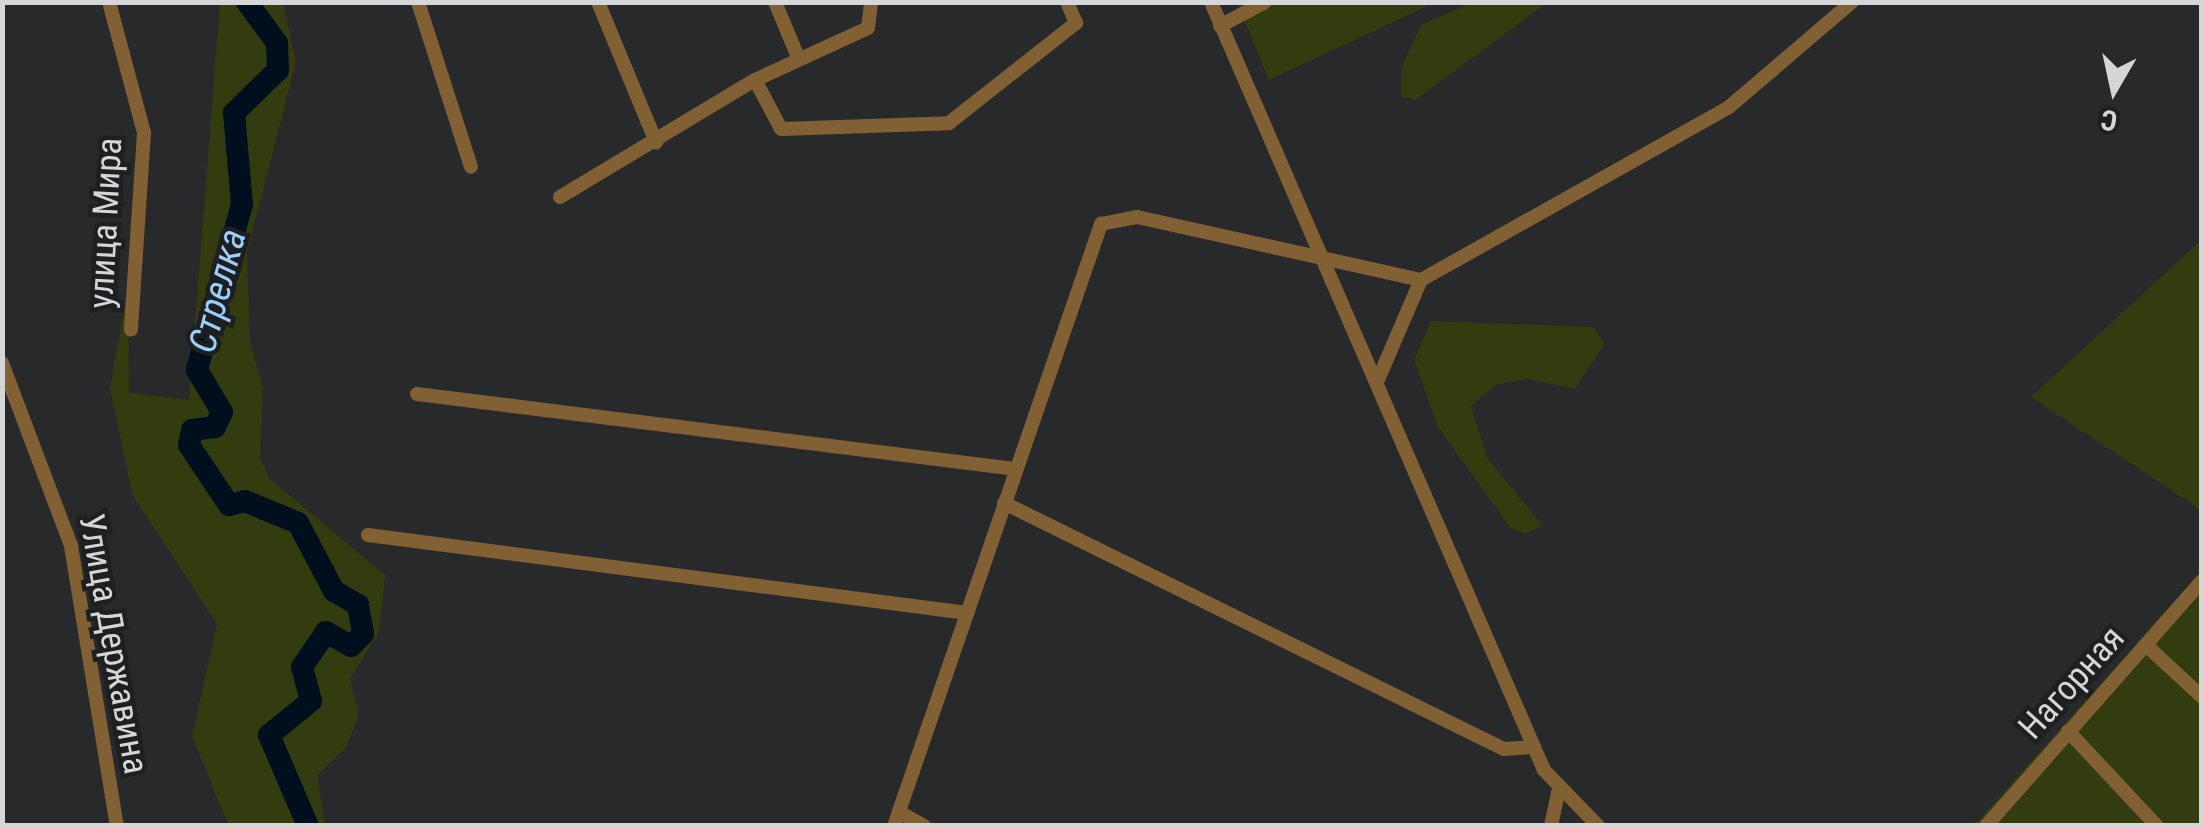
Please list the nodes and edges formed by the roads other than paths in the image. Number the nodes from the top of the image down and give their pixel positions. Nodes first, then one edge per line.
1 (109, 2) edge
2 (418, 2) edge
3 (598, 2) edge
4 (776, 2) edge
5 (871, 2) edge
6 (1068, 2) edge
7 (1211, 2) edge
8 (1265, 2) edge
9 (1852, 2) edge
10 (1220, 26) junction
11 (798, 57) junction
12 (755, 80) junction
13 (656, 142) junction
14 (471, 168) dead end
15 (560, 197) dead end
16 (1326, 261) junction
17 (1422, 280) junction
18 (131, 330) dead end
19 (2, 362) edge
20 (1377, 382) junction
21 (417, 394) dead end
22 (1016, 469) junction
23 (1004, 503) junction
24 (368, 535) dead end
25 (2202, 581) edge
26 (966, 613) junction
27 (2147, 646) junction
28 (2202, 698) edge
29 (2068, 731) junction
30 (1534, 746) junction
31 (1559, 789) junction
32 (896, 819) edge
33 (118, 826) edge
34 (924, 826) edge
35 (1551, 826) edge
36 (1598, 826) edge
37 (1986, 826) edge
38 (2157, 826) edge

1 - 18 street, улица Мира
2 - 14 street
3 - 13 street
4 - 11 street
5 - 11 street
6 - 12 street
7 - 10 street
8 - 10 street
9 - 17 street
10 - 16 street
11 - 12 street
12 - 13 street
13 - 15 street
16 - 17 street
16 - 20 street
16 - 22 street
17 - 20 street
19 - 33 street, Улица Державина
20 - 30 street
21 - 22 street
22 - 23 street
23 - 26 street
23 - 30 street
24 - 26 street
25 - 27 street, Нагорная
26 - 32 street
27 - 28 street
27 - 29 street, Нагорная
29 - 37 street, Нагорная
29 - 38 street
30 - 31 street
31 - 35 street
31 - 36 street
32 - 34 street

